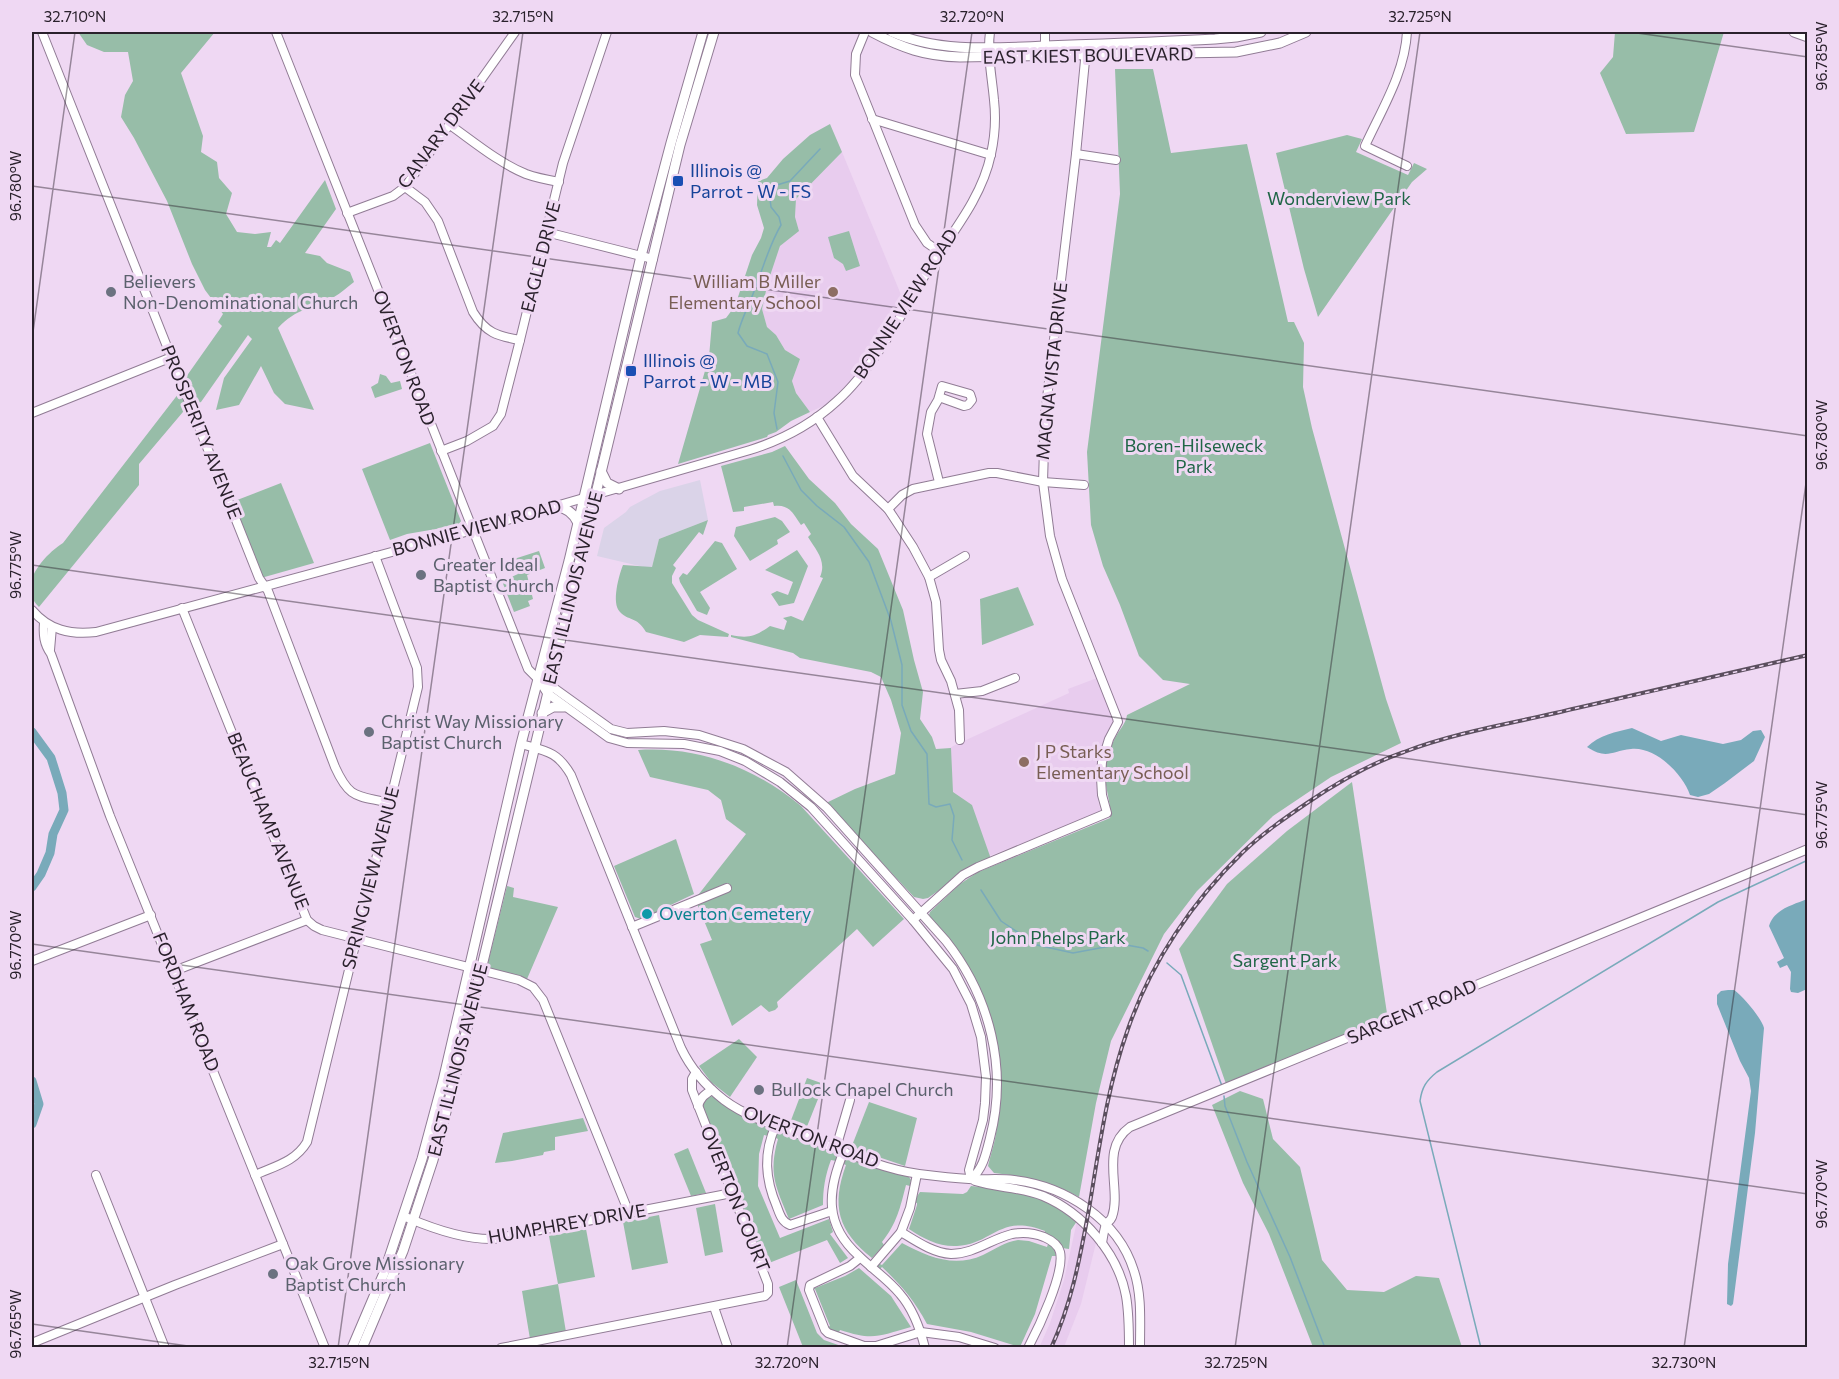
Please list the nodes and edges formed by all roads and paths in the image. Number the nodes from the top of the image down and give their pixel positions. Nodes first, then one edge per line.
1 (42, 32) edge
2 (276, 32) edge
3 (515, 32) edge
4 (607, 32) edge
5 (703, 32) edge
6 (714, 32) edge
7 (865, 32) edge
8 (872, 32) edge
9 (892, 32) edge
10 (990, 32) edge
11 (1045, 32) edge
12 (1261, 32) edge
13 (1306, 32) edge
14 (1407, 32) edge
15 (1794, 32) edge
16 (1808, 37) edge
17 (1087, 45) junction
18 (1045, 46) junction
19 (989, 52) junction
20 (1085, 56) junction
21 (872, 119) junction
22 (450, 125) junction
23 (676, 144) junction
24 (1076, 154) junction
25 (991, 155) junction
26 (1116, 160) dead end
27 (1407, 166) dead end
28 (559, 182) junction
29 (405, 187) junction
30 (347, 213) junction
31 (546, 232) junction
32 (940, 252) junction
33 (641, 256) junction
34 (653, 259) junction
35 (630, 303) junction
36 (641, 306) junction
37 (520, 340) junction
38 (172, 357) junction
39 (609, 395) junction
40 (939, 397) dead end
41 (619, 398) junction
42 (32, 414) edge
43 (818, 417) junction
44 (441, 451) junction
45 (601, 471) junction
46 (939, 482) junction
47 (1042, 482) junction
48 (1084, 485) dead end
49 (619, 489) junction
50 (595, 496) junction
51 (583, 499) junction
52 (557, 507) junction
53 (888, 509) junction
54 (578, 523) junction
55 (473, 530) junction
56 (375, 556) junction
57 (965, 556) dead end
58 (929, 577) junction
59 (264, 586) junction
60 (559, 599) junction
61 (570, 602) junction
62 (182, 608) junction
63 (32, 610) edge
64 (48, 625) junction
65 (1015, 678) dead end
66 (539, 680) junction
67 (548, 689) junction
68 (955, 694) junction
69 (564, 707) junction
70 (542, 713) junction
71 (623, 732) junction
72 (960, 740) dead end
73 (621, 741) junction
74 (521, 744) junction
75 (534, 748) junction
76 (764, 759) junction
77 (759, 768) junction
78 (389, 803) junction
79 (1808, 849) edge
80 (727, 888) dead end
81 (921, 913) junction
82 (151, 915) junction
83 (307, 920) junction
84 (914, 920) junction
85 (632, 927) junction
86 (357, 940) junction
87 (32, 961) edge
88 (470, 967) junction
89 (481, 970) junction
90 (174, 972) junction
91 (990, 1027) junction
92 (979, 1030) junction
93 (696, 1072) junction
94 (712, 1090) junction
95 (850, 1100) dead end
96 (698, 1106) junction
97 (983, 1120) junction
98 (994, 1122) junction
99 (776, 1125) junction
100 (840, 1149) junction
101 (986, 1153) junction
102 (916, 1174) junction
103 (96, 1175) dead end
104 (255, 1175) junction
105 (993, 1178) junction
106 (971, 1179) junction
107 (732, 1193) junction
108 (832, 1211) junction
109 (629, 1213) junction
110 (404, 1216) junction
111 (1112, 1216) junction
112 (414, 1220) junction
113 (1106, 1225) junction
114 (901, 1232) junction
115 (1102, 1243) junction
116 (283, 1244) junction
117 (1124, 1246) junction
118 (860, 1258) junction
119 (872, 1267) junction
120 (381, 1294) junction
121 (146, 1298) junction
122 (714, 1306) junction
123 (1129, 1328) junction
124 (1140, 1328) junction
125 (921, 1332) junction
126 (32, 1343) edge
127 (528, 1345) edge
128 (165, 1347) edge
129 (325, 1347) edge
130 (352, 1347) edge
131 (362, 1347) edge
132 (501, 1347) edge
133 (728, 1347) edge
134 (925, 1347) edge
135 (995, 1347) edge
136 (1028, 1347) edge
137 (1129, 1347) edge
138 (1140, 1347) edge

1 - 38 street, PROSPERITY AVENUE
2 - 30 street, OVERTON ROAD
3 - 22 street, CANARY DRIVE
4 - 28 street, EAGLE DRIVE
5 - 23 main road, EAST ILLINOIS AVENUE
6 - 23 main road, EAST ILLINOIS AVENUE
7 - 21 street
8 - 19 main road, EAST KIEST BOULEVARD
9 - 19 main road, EAST KIEST BOULEVARD
10 - 19 street, BONNIE VIEW ROAD
11 - 18 street
12 - 17 main road, EAST KIEST BOULEVARD
13 - 20 main road, EAST KIEST BOULEVARD
14 - 27 street
15 - 16 main road
17 - 18 main road, EAST KIEST BOULEVARD
17 - 20 street, MAGNA VISTA DRIVE
18 - 19 main road, EAST KIEST BOULEVARD
19 - 20 main road, EAST KIEST BOULEVARD
19 - 25 street, BONNIE VIEW ROAD
20 - 24 street, MAGNA VISTA DRIVE
21 - 25 street
21 - 32 street
22 - 28 street
22 - 29 street, CANARY DRIVE
23 - 33 main road, EAST ILLINOIS AVENUE
23 - 34 main road, EAST ILLINOIS AVENUE
24 - 26 street
24 - 47 street, MAGNA VISTA DRIVE
25 - 32 street, BONNIE VIEW ROAD
28 - 31 street, EAGLE DRIVE
29 - 30 street, CANARY DRIVE
29 - 37 street
30 - 44 street, OVERTON ROAD
31 - 33 street
31 - 37 street, EAGLE DRIVE
32 - 43 street, BONNIE VIEW ROAD
33 - 34 street
33 - 35 main road, EAST ILLINOIS AVENUE
34 - 36 main road, EAST ILLINOIS AVENUE
35 - 36 main road
35 - 39 main road, EAST ILLINOIS AVENUE
36 - 41 main road, EAST ILLINOIS AVENUE
37 - 44 street, EAGLE DRIVE
38 - 42 street
38 - 59 street, PROSPERITY AVENUE
39 - 41 main road
39 - 51 main road, EAST ILLINOIS AVENUE
40 - 46 street
41 - 45 main road, EAST ILLINOIS AVENUE
43 - 49 street, BONNIE VIEW ROAD
43 - 53 street
44 - 55 street, OVERTON ROAD
45 - 49 main road
45 - 50 main road, EAST ILLINOIS AVENUE
46 - 47 street
46 - 53 street
47 - 48 street
47 - 81 street, MAGNA VISTA DRIVE
49 - 50 street, BONNIE VIEW ROAD
50 - 51 street, BONNIE VIEW ROAD
50 - 61 main road, EAST ILLINOIS AVENUE
51 - 52 street, BONNIE VIEW ROAD
51 - 54 main road, EAST ILLINOIS AVENUE
52 - 54 main road
52 - 55 street, BONNIE VIEW ROAD
53 - 58 street
54 - 60 main road, EAST ILLINOIS AVENUE
55 - 56 street, BONNIE VIEW ROAD
55 - 66 street, OVERTON ROAD
56 - 59 street, BONNIE VIEW ROAD
56 - 78 street, SPRINGVIEW AVENUE
57 - 58 street
58 - 68 street
59 - 62 street, BONNIE VIEW ROAD
59 - 78 street, PROSPERITY AVENUE
60 - 61 main road
60 - 66 main road, EAST ILLINOIS AVENUE
61 - 67 main road, EAST ILLINOIS AVENUE
62 - 64 street, BONNIE VIEW ROAD
62 - 83 street, BEAUCHAMP AVENUE
63 - 64 street
64 - 82 street, FORDHAM ROAD
65 - 68 street
66 - 67 street
66 - 74 main road, EAST ILLINOIS AVENUE
67 - 69 street
67 - 70 main road, EAST ILLINOIS AVENUE
67 - 71 street
68 - 72 street
69 - 70 main road
69 - 73 street
70 - 75 main road, EAST ILLINOIS AVENUE
71 - 73 street
71 - 76 street
73 - 77 street
74 - 75 street, OVERTON ROAD
74 - 88 main road, EAST ILLINOIS AVENUE
75 - 85 street, OVERTON ROAD
75 - 89 main road, EAST ILLINOIS AVENUE
76 - 77 street
76 - 81 street
77 - 84 street
78 - 86 street, SPRINGVIEW AVENUE
79 - 111 street, SARGENT ROAD
80 - 85 street
81 - 84 street
81 - 91 street
82 - 87 street
82 - 90 street, FORDHAM ROAD
83 - 86 street, BEAUCHAMP AVENUE
83 - 90 street
84 - 92 street
85 - 93 street, OVERTON ROAD
86 - 88 street, BEAUCHAMP AVENUE
86 - 104 street, SPRINGVIEW AVENUE
88 - 89 street, BEAUCHAMP AVENUE
88 - 110 main road, EAST ILLINOIS AVENUE
89 - 109 street, BEAUCHAMP AVENUE
89 - 112 main road, EAST ILLINOIS AVENUE
90 - 104 street, FORDHAM ROAD
91 - 92 street
91 - 98 street
92 - 97 street
93 - 94 street, OVERTON ROAD
93 - 96 street, OVERTON COURT
94 - 96 street, OVERTON COURT
94 - 99 street, OVERTON ROAD
95 - 100 street
96 - 107 street, OVERTON COURT
97 - 98 street
97 - 106 street
98 - 101 street
99 - 100 street, OVERTON ROAD
99 - 108 street
100 - 102 street, OVERTON ROAD
100 - 108 street
101 - 105 street
101 - 106 street
102 - 106 street, OVERTON ROAD
102 - 114 street
103 - 121 street
104 - 116 street, FORDHAM ROAD
105 - 106 street, OVERTON ROAD
105 - 113 street, OVERTON ROAD
106 - 115 street
107 - 109 street, HUMPHREY DRIVE
107 - 122 street, OVERTON COURT
108 - 118 street
109 - 112 street, HUMPHREY DRIVE
110 - 112 street, HUMPHREY DRIVE
110 - 120 main road, EAST ILLINOIS AVENUE
111 - 113 street
111 - 117 street
112 - 120 main road, EAST ILLINOIS AVENUE
113 - 115 street
113 - 117 street, OVERTON ROAD
114 - 119 street
114 - 136 street
115 - 123 street
116 - 121 street
116 - 129 street, FORDHAM ROAD
117 - 124 street, OVERTON ROAD
118 - 119 street
118 - 125 street
119 - 125 street
120 - 130 main road, EAST ILLINOIS AVENUE
120 - 131 main road, EAST ILLINOIS AVENUE
121 - 126 street
121 - 128 street
122 - 127 street
122 - 133 street
123 - 124 street
123 - 137 street
124 - 138 street, OVERTON ROAD
125 - 134 street
125 - 135 street
127 - 132 street

